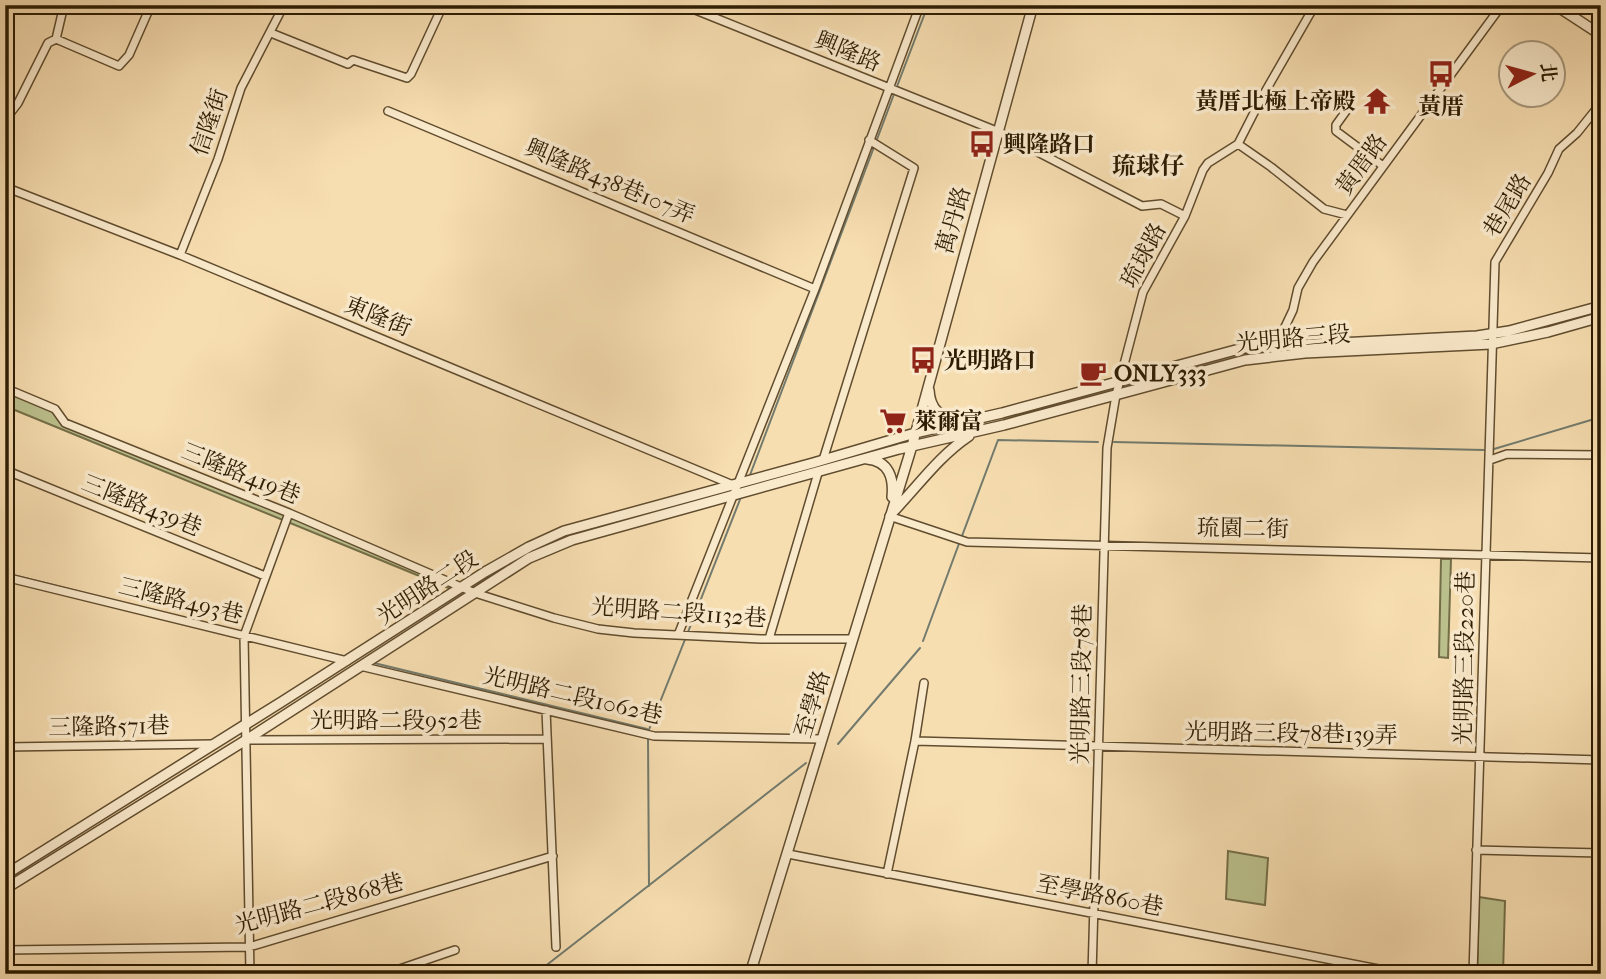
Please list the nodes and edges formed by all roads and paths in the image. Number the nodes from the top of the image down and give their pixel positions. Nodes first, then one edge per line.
1 (64, 5) edge
2 (151, 5) edge
3 (284, 5) edge
4 (443, 5) edge
5 (683, 5) edge
6 (920, 5) edge
7 (1033, 5) edge
8 (1315, 5) edge
9 (1502, 5) edge
10 (1555, 5) edge
11 (271, 33) junction
12 (1601, 35) edge
13 (56, 39) junction
14 (893, 90) junction
15 (1601, 103) edge
16 (1349, 107) dead end
17 (388, 111) dead end
18 (5, 120) edge
19 (999, 132) junction
20 (873, 143) junction
21 (1238, 144) junction
22 (1383, 166) junction
23 (5, 187) edge
24 (1347, 215) junction
25 (1185, 216) junction
26 (180, 255) junction
27 (815, 289) junction
28 (1601, 306) edge
29 (1601, 317) edge
30 (1492, 338) junction
31 (1274, 352) junction
32 (1120, 381) junction
33 (928, 384) junction
34 (5, 388) edge
35 (1116, 395) junction
36 (971, 420) junction
37 (976, 431) junction
38 (915, 433) junction
39 (912, 446) junction
40 (1601, 455) edge
41 (864, 459) junction
42 (823, 460) junction
43 (1490, 460) junction
44 (5, 470) edge
45 (818, 472) junction
46 (735, 489) junction
47 (289, 513) junction
48 (889, 516) junction
49 (1104, 544) junction
50 (1486, 554) junction
51 (1601, 558) edge
52 (265, 576) junction
53 (5, 577) edge
54 (468, 590) junction
55 (245, 634) junction
56 (678, 635) junction
57 (769, 639) junction
58 (852, 639) junction
59 (347, 661) junction
60 (360, 666) junction
61 (924, 682) dead end
62 (546, 710) junction
63 (246, 732) junction
64 (546, 739) junction
65 (821, 739) junction
66 (915, 741) junction
67 (214, 744) junction
68 (5, 747) edge
69 (1100, 747) junction
70 (1480, 757) junction
71 (1601, 760) edge
72 (1476, 850) junction
73 (1601, 853) edge
74 (788, 854) junction
75 (553, 856) junction
76 (5, 874) edge
77 (887, 874) junction
78 (5, 889) edge
79 (1093, 914) junction
80 (249, 947) junction
81 (555, 947) dead end
82 (5, 950) edge
83 (455, 950) dead end
84 (250, 974) edge
85 (386, 974) edge
86 (750, 974) edge
87 (1092, 974) edge
88 (1404, 974) edge
89 (1473, 974) edge

1 - 13 street
2 - 13 street
3 - 11 street, 信隆街
4 - 11 street
5 - 14 street, 興隆路
6 - 14 street
7 - 19 street, 萬丹路
8 - 21 street
9 - 22 street, 黃厝路
10 - 12 street
11 - 26 street, 信隆街
13 - 18 street
14 - 19 street, 興隆路
14 - 20 street
15 - 30 street, 巷尾路
16 - 22 street
17 - 27 street, 興隆路438巷107弄
19 - 25 street, 琉球路
19 - 33 street, 萬丹路
20 - 27 street
20 - 42 street
21 - 24 street
21 - 25 street, 琉球路
22 - 24 street, 黃厝路
23 - 26 street, 東隆街
24 - 31 street, 黃厝路
25 - 32 street, 琉球路
26 - 46 street, 東隆街
27 - 46 street
28 - 30 street, 光明路三段
29 - 30 street, 光明路三段
30 - 31 street, 光明路三段
30 - 43 street, 光明路三段220巷
31 - 32 street, 光明路三段
31 - 35 street, 光明路三段
32 - 35 street, 琉球路
32 - 36 street, 光明路三段
33 - 36 street
33 - 38 street, 萬丹路
34 - 47 street, 三隆路419巷
35 - 37 street, 光明路三段
35 - 49 street, 光明路三段78巷
36 - 38 street, 光明路三段
37 - 39 street, 光明路三段
37 - 48 street
38 - 39 street, 萬丹路
38 - 42 street, 光明路二段
39 - 41 street, 光明路二段
39 - 48 street, 至學路
40 - 43 street
41 - 45 street, 光明路二段
41 - 48 street
42 - 46 street, 光明路二段
43 - 50 street, 光明路三段220巷
44 - 52 street, 三隆路439巷
45 - 46 street, 光明路二段
45 - 57 street
46 - 54 street, 光明路二段
46 - 54 street, 光明路二段
46 - 56 street
47 - 52 street
47 - 54 street, 三隆路419巷
48 - 49 street, 琉園二街
48 - 58 street, 至學路
49 - 50 street, 琉園二街
49 - 69 street, 光明路三段78巷
50 - 51 street, 琉園二街
50 - 70 street, 光明路三段220巷
52 - 55 street
53 - 55 street, 三隆路493巷
54 - 56 street, 光明路二段1132巷
54 - 59 street, 光明路二段
54 - 60 street, 光明路二段
55 - 59 street, 三隆路493巷
55 - 63 street
56 - 57 street, 光明路二段1132巷
57 - 58 street, 光明路二段1132巷
58 - 65 street, 至學路
59 - 63 street, 光明路二段
60 - 62 street, 光明路二段1062巷
60 - 63 street, 光明路二段
61 - 66 street
62 - 64 street
62 - 65 street, 光明路二段1062巷
63 - 64 street, 光明路二段952巷
63 - 67 street, 光明路二段
63 - 78 street, 光明路二段
63 - 80 street
64 - 75 street
65 - 74 street, 至學路
66 - 69 street, 光明路三段78巷139弄
66 - 77 street
67 - 68 street, 三隆路571巷
67 - 76 street, 光明路二段
69 - 70 street, 光明路三段78巷139弄
69 - 79 street, 光明路三段78巷
70 - 71 street, 光明路三段78巷139弄
70 - 72 street, 光明路三段220巷
72 - 73 street
72 - 89 street, 光明路三段220巷
74 - 77 street, 至學路860巷
74 - 86 street, 至學路
75 - 80 street, 光明路二段868巷
75 - 81 street
77 - 79 street, 至學路860巷
79 - 87 street, 光明路三段78巷
79 - 88 street, 至學路860巷
80 - 82 street, 光明路二段868巷
80 - 84 street
83 - 85 street

